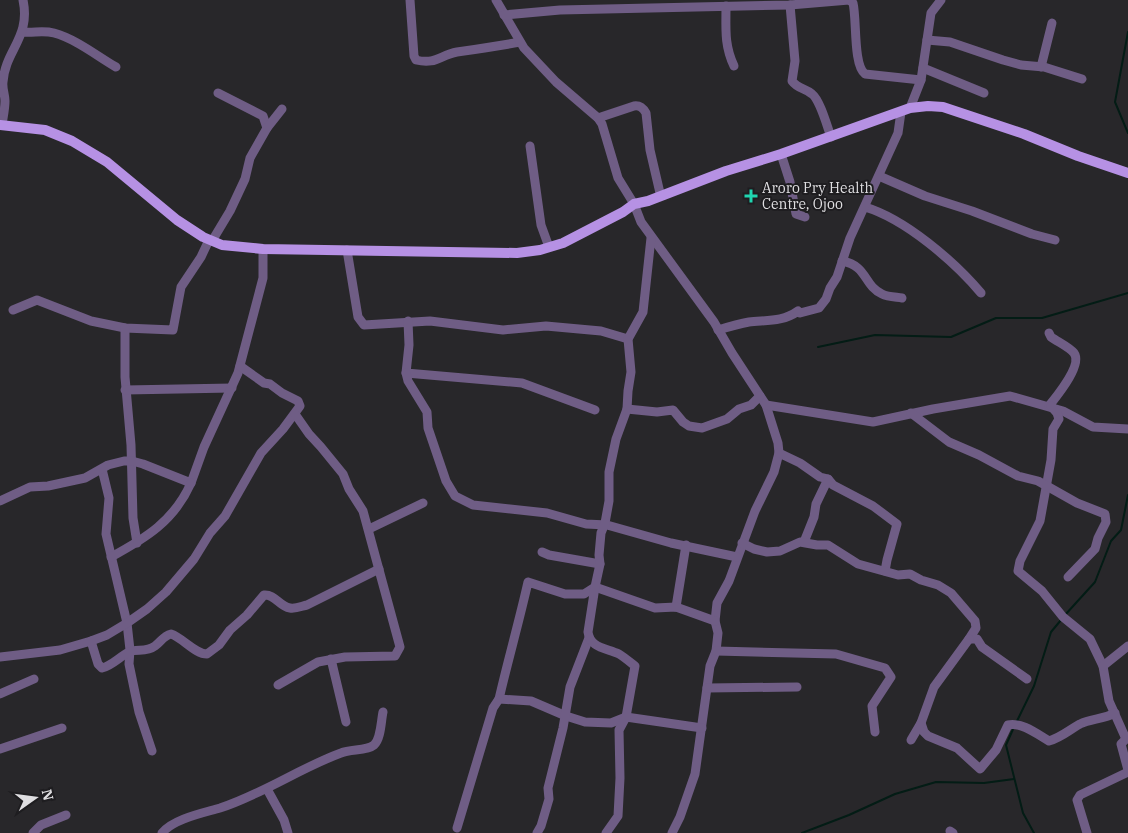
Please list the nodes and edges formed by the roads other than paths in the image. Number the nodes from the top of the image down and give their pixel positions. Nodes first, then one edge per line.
1 (23, 0) edge
2 (410, 0) edge
3 (496, 0) edge
4 (929, 0) edge
5 (941, 0) edge
6 (854, 2) edge
7 (630, 4) edge
8 (790, 5) junction
9 (726, 6) junction
10 (930, 13) junction
11 (504, 15) junction
12 (1052, 23) dead end
13 (23, 32) junction
14 (927, 40) junction
15 (520, 42) junction
16 (734, 66) dead end
17 (116, 67) dead end
18 (1041, 67) junction
19 (923, 68) junction
20 (1082, 79) dead end
21 (921, 80) junction
22 (218, 93) dead end
23 (984, 93) dead end
24 (282, 109) dead end
25 (906, 110) junction
26 (598, 118) junction
27 (1, 125) edge
28 (267, 128) junction
29 (831, 137) junction
30 (530, 146) dead end
31 (782, 154) junction
32 (1128, 173) edge
33 (879, 176) junction
34 (664, 195) junction
35 (634, 204) junction
36 (865, 207) junction
37 (805, 217) dead end
38 (651, 238) junction
39 (1055, 240) dead end
40 (211, 241) junction
41 (549, 248) junction
42 (262, 249) junction
43 (347, 250) junction
44 (842, 261) junction
45 (981, 293) dead end
46 (902, 298) dead end
47 (13, 310) dead end
48 (408, 321) junction
49 (125, 328) junction
50 (718, 330) junction
51 (1049, 334) dead end
52 (628, 339) junction
53 (240, 366) junction
54 (406, 373) junction
55 (232, 388) junction
56 (126, 390) junction
57 (760, 396) junction
58 (766, 405) junction
59 (1050, 406) junction
60 (627, 409) junction
61 (596, 410) dead end
62 (911, 413) junction
63 (295, 414) junction
64 (1128, 429) edge
65 (778, 453) junction
66 (132, 461) junction
67 (102, 469) junction
68 (828, 479) junction
69 (190, 483) junction
70 (1046, 486) junction
71 (0, 501) edge
72 (423, 503) dead end
73 (604, 526) junction
74 (369, 529) junction
75 (804, 542) junction
76 (137, 543) junction
77 (742, 543) junction
78 (686, 545) junction
79 (542, 552) dead end
80 (737, 556) junction
81 (111, 557) junction
82 (600, 564) junction
83 (379, 569) junction
84 (885, 571) junction
85 (1068, 577) dead end
86 (595, 587) junction
87 (676, 608) junction
88 (715, 621) junction
89 (127, 623) junction
90 (589, 638) junction
91 (970, 639) junction
92 (91, 641) junction
93 (1128, 646) edge
94 (130, 650) junction
95 (716, 651) junction
96 (0, 657) edge
97 (331, 659) junction
98 (1103, 666) junction
99 (34, 679) dead end
100 (1027, 679) dead end
101 (278, 685) dead end
102 (797, 687) dead end
103 (707, 688) junction
104 (0, 694) edge
105 (500, 700) junction
106 (383, 712) dead end
107 (1115, 713) junction
108 (566, 716) junction
109 (626, 717) junction
110 (346, 722) dead end
111 (921, 723) junction
112 (62, 728) dead end
113 (702, 728) junction
114 (875, 732) dead end
115 (1127, 738) edge
116 (911, 740) dead end
117 (0, 749) edge
118 (152, 750) dead end
119 (1128, 771) edge
120 (267, 789) junction
121 (66, 815) dead end
122 (457, 828) dead end
123 (33, 833) edge
124 (162, 833) edge
125 (288, 833) edge
126 (537, 833) edge
127 (606, 833) edge
128 (672, 833) edge
129 (1087, 833) edge

1 - 13 street
2 - 15 street
3 - 11 street
4 - 10 street
5 - 10 street
6 - 8 street
6 - 21 street
7 - 9 street
7 - 11 street
8 - 9 street
8 - 29 street
9 - 16 street
10 - 14 street
11 - 15 street
12 - 18 street
13 - 17 street
13 - 27 street
14 - 18 street
14 - 19 street
15 - 26 street
18 - 20 street
19 - 21 street
19 - 23 street
21 - 25 street
22 - 28 street
24 - 28 street
25 - 29 main road
25 - 32 main road
25 - 33 street
26 - 34 street
26 - 35 street
27 - 40 main road
28 - 40 street
29 - 31 main road
30 - 41 street
31 - 34 main road
31 - 37 street
33 - 36 street
33 - 39 street
34 - 35 main road
35 - 38 street
35 - 41 main road
36 - 44 street
36 - 45 street
38 - 50 street
38 - 52 street
40 - 42 main road
40 - 49 street
41 - 43 main road
42 - 43 main road
42 - 53 street
43 - 48 street
44 - 46 street
44 - 50 street
47 - 49 street
48 - 52 street
48 - 54 street
49 - 56 street
50 - 57 street
51 - 59 street
52 - 60 street
53 - 55 street
53 - 63 street
54 - 61 street
54 - 73 street
55 - 56 street
55 - 69 street
56 - 66 street
57 - 58 street
57 - 60 street
58 - 62 street
58 - 65 street
59 - 62 street
59 - 64 street
59 - 70 street
60 - 73 street
62 - 70 street
63 - 74 street
63 - 89 street
65 - 68 street
65 - 77 street
66 - 67 street
66 - 69 street
66 - 76 street
67 - 71 street
67 - 81 street
68 - 75 street
68 - 84 street
69 - 76 street
70 - 85 street
70 - 98 street
72 - 74 street
73 - 78 street
73 - 82 street
74 - 83 street
75 - 77 street
75 - 84 street
76 - 81 street
77 - 80 street
78 - 80 street
78 - 87 street
79 - 82 street
80 - 88 street
81 - 89 street
82 - 86 street
83 - 94 street
83 - 97 street
84 - 91 street
86 - 87 street
86 - 90 street
86 - 105 street
87 - 88 street
88 - 95 street
89 - 92 street
89 - 94 street
90 - 108 street
90 - 109 street
91 - 100 street
91 - 111 street
92 - 94 street
92 - 96 street
93 - 98 street
94 - 118 street
95 - 103 street
95 - 114 street
97 - 101 street
97 - 110 street
98 - 107 street
99 - 104 street
102 - 103 street
103 - 113 street
105 - 108 street
105 - 122 street
106 - 120 street
107 - 111 street
107 - 115 street
108 - 109 street
108 - 126 street
109 - 113 street
109 - 127 street
111 - 116 street
112 - 117 street
113 - 128 street
115 - 119 street
119 - 129 street
120 - 124 street
120 - 125 street
121 - 123 street

